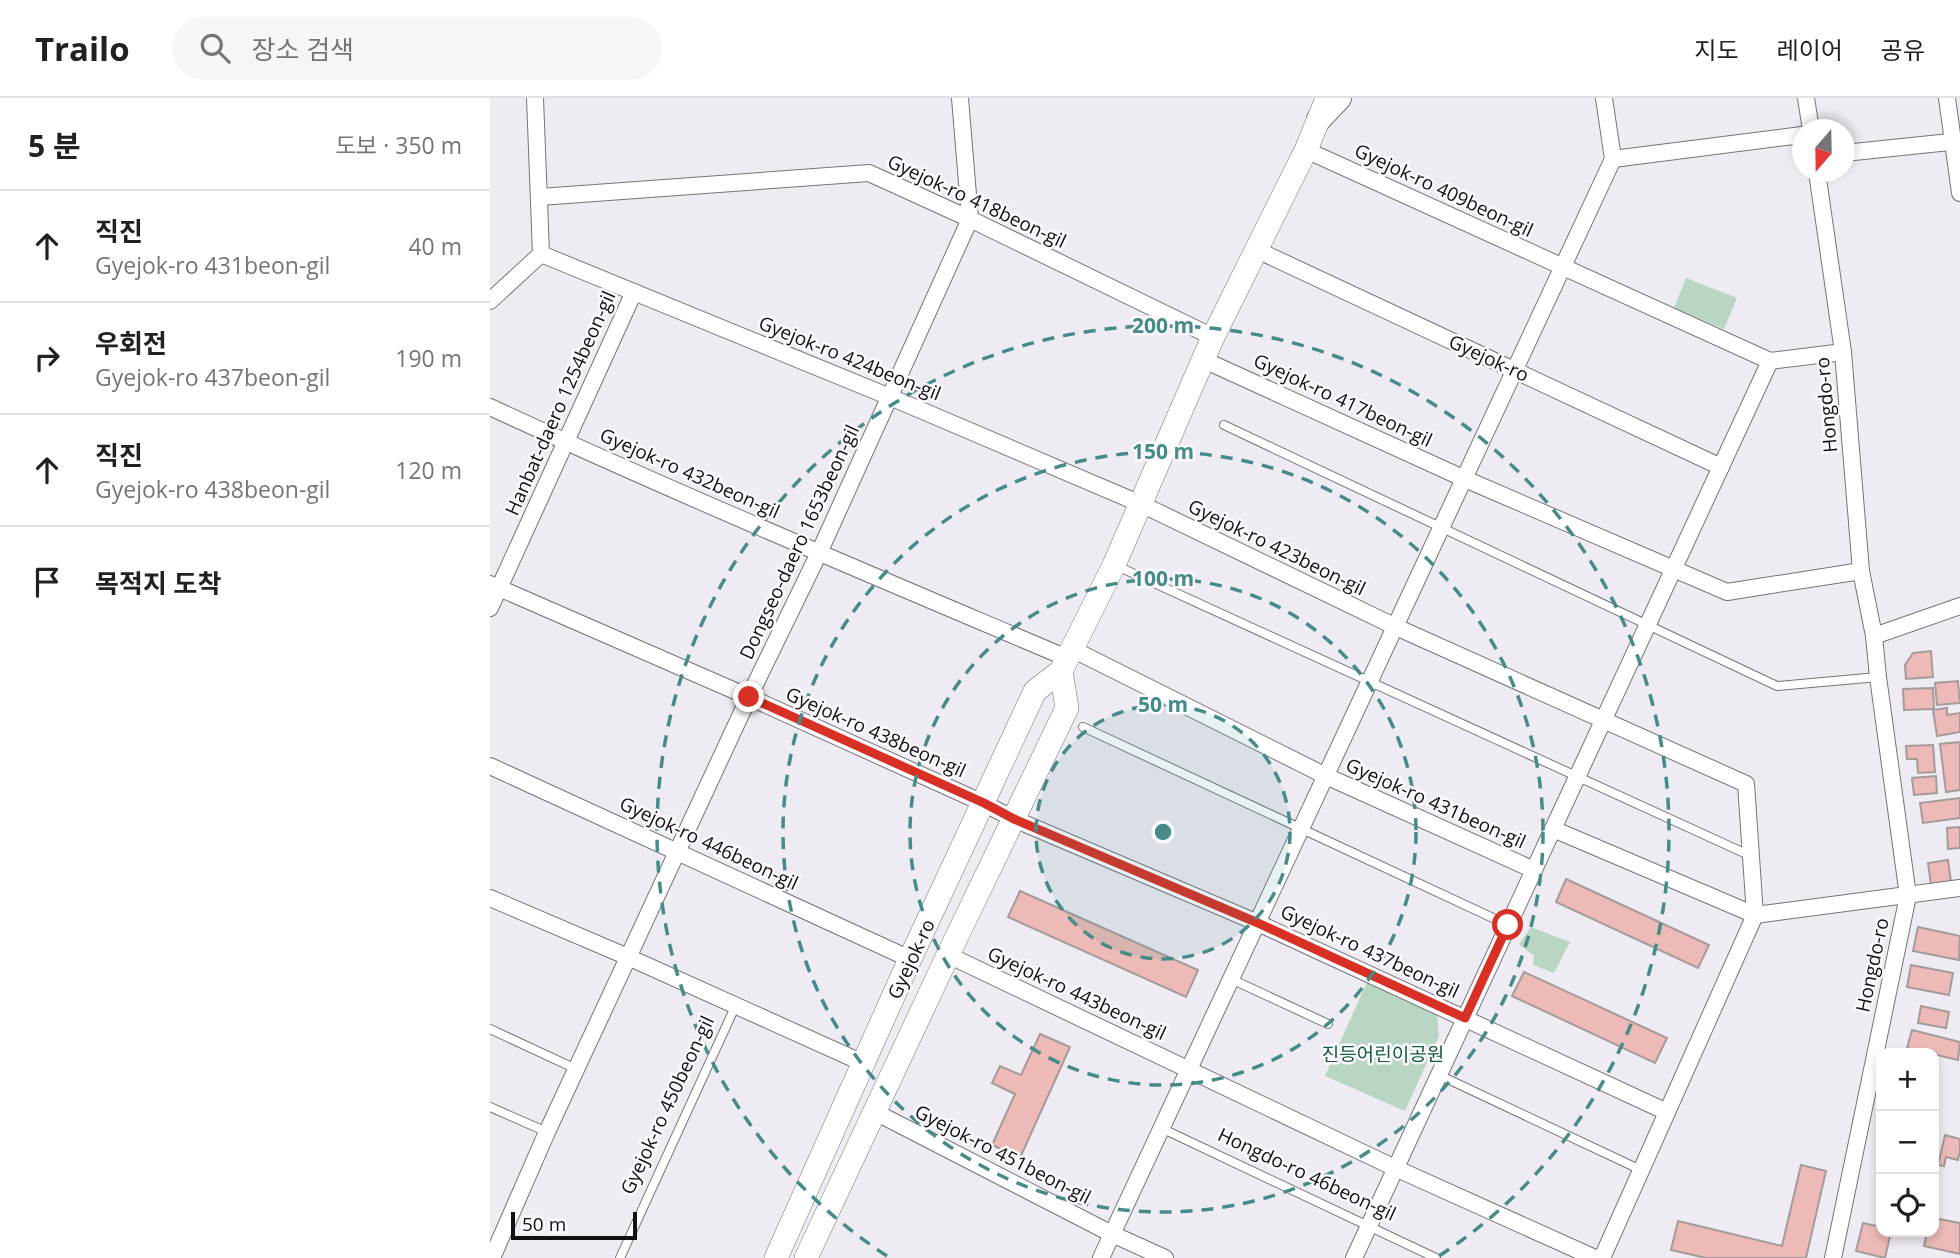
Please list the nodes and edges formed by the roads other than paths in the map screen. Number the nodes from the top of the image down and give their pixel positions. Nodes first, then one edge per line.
1 (535, 98) edge
2 (960, 98) edge
3 (1339, 98) edge
4 (1604, 98) edge
5 (1806, 98) edge
6 (1947, 98) edge
7 (1320, 105) edge
8 (1809, 119) edge
9 (1792, 136) edge
10 (1956, 141) edge
11 (1306, 150) junction
12 (1855, 152) edge
13 (1613, 159) junction
14 (1818, 182) edge
15 (1960, 193) edge
16 (540, 197) junction
17 (970, 219) junction
18 (1257, 250) junction
19 (541, 254) junction
20 (1564, 268) junction
21 (634, 292) junction
22 (490, 301) edge
23 (1213, 337) junction
24 (1843, 352) junction
25 (1204, 360) junction
26 (1770, 361) junction
27 (1516, 370) junction
28 (890, 397) junction
29 (490, 407) edge
30 (1224, 425) dead end
31 (566, 442) junction
32 (1721, 467) junction
33 (1465, 479) junction
34 (1141, 504) junction
35 (1442, 528) junction
36 (819, 553) junction
37 (1114, 565) junction
38 (1674, 569) junction
39 (1861, 571) junction
40 (495, 585) edge
41 (1960, 606) edge
42 (490, 608) edge
43 (1648, 625) junction
44 (1396, 627) junction
45 (1874, 636) junction
46 (1067, 660) junction
47 (1878, 677) junction
48 (1370, 681) junction
49 (749, 697) junction
50 (1603, 721) junction
51 (1083, 727) dead end
52 (490, 766) edge
53 (1326, 776) junction
54 (1577, 776) junction
55 (984, 803) junction
56 (1014, 819) junction
57 (1301, 829) junction
58 (1553, 829) junction
59 (678, 851) junction
60 (1751, 856) junction
61 (1534, 870) junction
62 (1960, 888) edge
63 (1908, 896) junction
64 (490, 898) edge
65 (1755, 915) junction
66 (1258, 923) junction
67 (1508, 925) junction
68 (948, 956) junction
69 (628, 957) junction
70 (910, 959) junction
71 (1231, 979) junction
72 (735, 1007) junction
73 (1465, 1018) junction
74 (1328, 1024) dead end
75 (490, 1029) edge
76 (863, 1063) junction
77 (577, 1069) junction
78 (1189, 1069) junction
79 (1439, 1075) junction
80 (490, 1107) edge
81 (875, 1112) junction
82 (1667, 1112) junction
83 (1161, 1128) junction
84 (547, 1132) junction
85 (1395, 1168) junction
86 (1641, 1170) junction
87 (1368, 1226) junction
88 (1112, 1234) junction
89 (780, 1250) edge
90 (810, 1256) edge
91 (492, 1258) edge
92 (620, 1258) edge
93 (1101, 1258) edge
94 (1166, 1258) edge
95 (1353, 1258) edge
96 (1436, 1258) edge
97 (1595, 1258) edge
98 (1602, 1258) edge
99 (1833, 1258) edge

1 - 16 street
2 - 17 street, Dongseo-daero 1653beon-gil
3 - 7 main road
4 - 13 street
5 - 8 street
6 - 10 street
7 - 11 main road, Gyejok-ro
9 - 13 street
10 - 12 street
10 - 15 street
11 - 18 main road, Gyejok-ro
11 - 20 street, Gyejok-ro 409beon-gil
13 - 20 street
14 - 24 street, Hongdo-ro
16 - 17 street, Gyejok-ro 418beon-gil
16 - 19 street
17 - 23 street, Gyejok-ro 418beon-gil
17 - 28 street, Dongseo-daero 1653beon-gil
18 - 23 main road, Gyejok-ro
18 - 27 street, Gyejok-ro
19 - 21 street, Gyejok-ro 424beon-gil
19 - 22 street
20 - 26 street, Gyejok-ro 409beon-gil
20 - 27 street
21 - 28 street, Gyejok-ro 424beon-gil
21 - 31 street, Hanbat-daero 1254beon-gil
23 - 25 main road, Gyejok-ro
24 - 26 street
24 - 39 street, Hongdo-ro
25 - 33 street, Gyejok-ro 417beon-gil
25 - 34 main road, Gyejok-ro
26 - 32 street
27 - 32 street, Gyejok-ro
27 - 33 street
28 - 34 street, Gyejok-ro 424beon-gil
28 - 36 street, Dongseo-daero 1653beon-gil
29 - 31 street, Gyejok-ro 432beon-gil
30 - 35 lane
31 - 36 street, Gyejok-ro 432beon-gil
31 - 40 street, Hanbat-daero 1254beon-gil
32 - 38 street
33 - 35 street
33 - 38 street, Gyejok-ro 417beon-gil
34 - 37 main road, Gyejok-ro
34 - 44 street, Gyejok-ro 423beon-gil
35 - 43 lane
35 - 44 street
36 - 46 street, Gyejok-ro 432beon-gil
36 - 49 street, Dongseo-daero 1653beon-gil
37 - 46 main road, Gyejok-ro
37 - 48 lane
38 - 39 street, Gyejok-ro 417beon-gil
38 - 43 street
39 - 45 street, Hongdo-ro
40 - 42 street, Hanbat-daero 1254beon-gil
40 - 49 street, Gyejok-ro 438beon-gil
41 - 45 street
43 - 47 lane
43 - 50 street
44 - 48 street
44 - 50 street, Gyejok-ro 423beon-gil
45 - 47 street, Hongdo-ro
46 - 53 street, Gyejok-ro 431beon-gil
46 - 55 main road, Gyejok-ro
46 - 56 main road, Gyejok-ro
47 - 63 street, Hongdo-ro
48 - 53 street
48 - 54 lane
49 - 55 street, Gyejok-ro 438beon-gil
49 - 59 street, Dongseo-daero 1653beon-gil
50 - 54 street
50 - 60 street, Gyejok-ro 423beon-gil
51 - 57 lane
52 - 59 street, Gyejok-ro 446beon-gil
53 - 57 street, Gyejok-ro 431beon-gil
53 - 61 street, Gyejok-ro 431beon-gil
54 - 58 street
54 - 60 lane
55 - 56 street, Gyejok-ro 438beon-gil
55 - 70 main road, Gyejok-ro
56 - 66 street, Gyejok-ro 437beon-gil
56 - 68 main road, Gyejok-ro
57 - 66 street, Gyejok-ro 431beon-gil
57 - 67 lane
58 - 61 street
58 - 65 street
59 - 69 street, Dongseo-daero 1653beon-gil
59 - 70 street, Gyejok-ro 446beon-gil
60 - 65 street, Gyejok-ro 423beon-gil
61 - 67 street, Gyejok-ro 431beon-gil
62 - 63 street
63 - 65 street
63 - 99 street, Hongdo-ro
64 - 69 street, Gyejok-ro 450beon-gil
65 - 82 street
66 - 71 street, Gyejok-ro 437beon-gil
66 - 73 street, Gyejok-ro 437beon-gil
67 - 73 street, Gyejok-ro 431beon-gil
68 - 78 street, Gyejok-ro 443beon-gil
68 - 81 main road, Gyejok-ro
69 - 72 street, Gyejok-ro 450beon-gil
69 - 77 street, Dongseo-daero 1653beon-gil
70 - 76 main road, Gyejok-ro
71 - 74 lane
71 - 78 street, Gyejok-ro 437beon-gil
72 - 76 street, Gyejok-ro 450beon-gil
72 - 92 lane, Gyejok-ro 450beon-gil
73 - 79 street, Gyejok-ro 437beon-gil
73 - 82 street, Gyejok-ro 437beon-gil
75 - 77 lane
76 - 89 main road, Gyejok-ro
77 - 84 street, Dongseo-daero 1653beon-gil
78 - 83 street
78 - 85 street, Gyejok-ro 443beon-gil
79 - 85 street, Gyejok-ro 437beon-gil
79 - 86 lane
80 - 84 lane
81 - 88 street, Gyejok-ro 451beon-gil
81 - 90 main road, Gyejok-ro
82 - 86 street
83 - 87 lane, Hongdo-ro 46beon-gil
83 - 88 street
84 - 91 street, Dongseo-daero 1653beon-gil
85 - 87 street
85 - 97 street, Gyejok-ro 443beon-gil
86 - 98 street
87 - 95 street
87 - 96 lane, Hongdo-ro 46beon-gil
88 - 93 street
88 - 94 street, Gyejok-ro 451beon-gil
89 - 90 street

